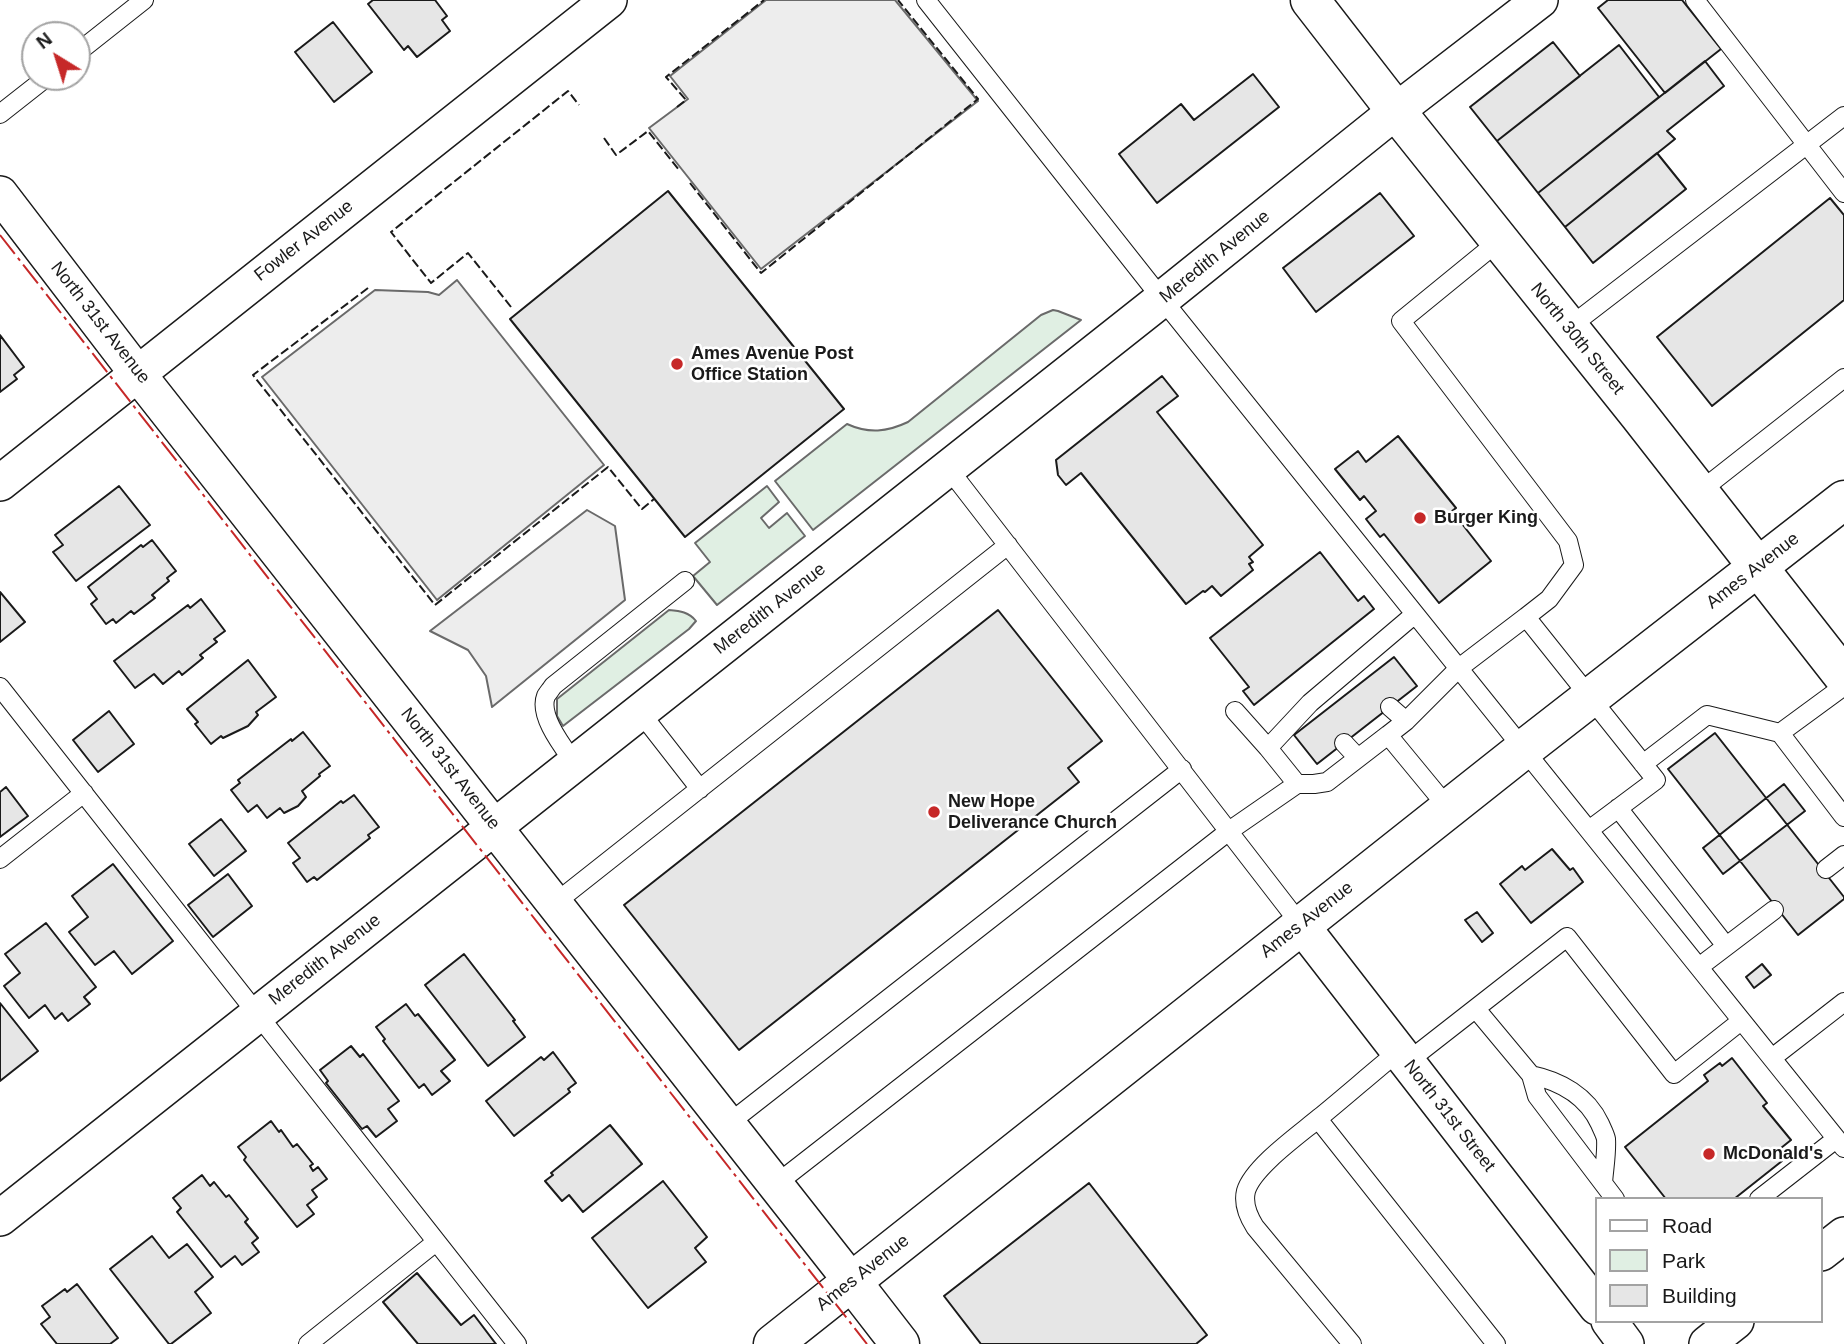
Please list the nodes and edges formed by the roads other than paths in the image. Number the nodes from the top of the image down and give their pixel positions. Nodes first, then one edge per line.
1 (144, 0) edge
2 (609, 0) edge
3 (926, 0) edge
4 (1310, 0) edge
5 (1540, 0) edge
6 (1695, 0) edge
7 (91, 42) edge
8 (29, 91) edge
9 (1396, 111) junction
10 (0, 114) edge
11 (1844, 116) edge
12 (1806, 145) junction
13 (1844, 193) edge
14 (0, 194) edge
15 (1499, 241) junction
16 (1162, 299) junction
17 (1569, 328) junction
18 (137, 373) junction
19 (1844, 378) edge
20 (948, 468) junction
21 (0, 483) edge
22 (1699, 492) junction
23 (1844, 500) edge
24 (1008, 545) junction
25 (1758, 567) junction
26 (685, 581) dead end
27 (1415, 614) junction
28 (1527, 617) junction
29 (1459, 668) junction
30 (1844, 677) edge
31 (1844, 686) edge
32 (0, 687) edge
33 (1590, 698) junction
34 (1390, 707) dead end
35 (1235, 710) dead end
36 (640, 712) junction
37 (1406, 721) junction
38 (1780, 733) junction
39 (1388, 735) junction
40 (1344, 743) dead end
41 (1268, 748) junction
42 (1524, 749) junction
43 (1358, 758) junction
44 (575, 764) junction
45 (1643, 764) junction
46 (1182, 769) junction
47 (1297, 784) junction
48 (700, 789) junction
49 (84, 793) junction
50 (1618, 808) junction
51 (1449, 809) junction
52 (1844, 817) edge
53 (495, 827) junction
54 (1589, 830) junction
55 (1229, 831) junction
56 (1844, 855) edge
57 (0, 859) edge
58 (1826, 869) dead end
59 (555, 903) junction
60 (1774, 909) dead end
61 (1301, 925) junction
62 (1726, 946) junction
63 (1699, 967) junction
64 (1844, 1002) edge
65 (1476, 1009) junction
66 (256, 1014) junction
67 (1741, 1021) junction
68 (1403, 1057) junction
69 (1772, 1058) junction
70 (1531, 1075) junction
71 (1318, 1119) junction
72 (728, 1124) junction
73 (1840, 1144) edge
74 (1603, 1183) junction
75 (775, 1185) junction
76 (1614, 1197) edge
77 (1762, 1197) edge
78 (0, 1217) edge
79 (1844, 1235) edge
80 (436, 1242) junction
81 (1823, 1251) edge
82 (852, 1282) junction
83 (1596, 1306) edge
84 (1610, 1323) edge
85 (1733, 1323) edge
86 (308, 1344) edge
87 (517, 1344) edge
88 (773, 1344) edge
89 (900, 1344) edge
90 (1352, 1344) edge
91 (1496, 1344) edge
92 (1626, 1344) edge
93 (1707, 1344) edge

1 - 7 lane
2 - 18 street, Fowler Avenue
3 - 16 lane
4 - 9 main road, North 30th Street
5 - 9 street, Meredith Avenue
6 - 12 lane
8 - 10 lane
9 - 15 main road, North 30th Street
9 - 16 street, Meredith Avenue
11 - 12 lane
12 - 13 lane
12 - 17 lane
14 - 18 street, North 31st Avenue
15 - 17 main road, North 30th Street
15 - 28 lane
16 - 20 street, Meredith Avenue
16 - 27 lane
17 - 22 main road, North 30th Street
18 - 21 street, Fowler Avenue
18 - 53 street, North 31st Avenue
19 - 22 lane
20 - 24 lane
20 - 36 street, Meredith Avenue
22 - 25 main road, North 30th Street
23 - 25 main road, Ames Avenue
24 - 46 lane
24 - 48 lane
25 - 30 main road, North 30th Street
25 - 33 main road, Ames Avenue
26 - 44 lane
27 - 29 lane
27 - 41 lane
28 - 29 lane
28 - 33 lane
29 - 37 lane
29 - 42 lane
31 - 38 lane
32 - 49 lane
33 - 42 main road, Ames Avenue
33 - 45 lane
34 - 37 lane
35 - 41 lane
36 - 44 street, Meredith Avenue
36 - 48 lane
37 - 39 lane
38 - 45 lane
38 - 52 lane
39 - 43 lane
39 - 51 lane
40 - 43 lane
41 - 47 lane
42 - 51 main road, Ames Avenue
42 - 54 lane
43 - 47 lane
44 - 53 street, Meredith Avenue
45 - 50 lane
46 - 55 lane
46 - 72 lane
47 - 55 lane
48 - 59 lane
49 - 57 lane
49 - 66 lane
50 - 54 lane
50 - 62 lane
51 - 61 main road, Ames Avenue
53 - 59 street, North 31st Avenue
53 - 66 street, Meredith Avenue
54 - 63 lane
55 - 61 lane
55 - 75 lane
56 - 58 lane
59 - 72 street, North 31st Avenue
60 - 62 lane
61 - 68 street, North 31st Street
61 - 82 main road, Ames Avenue
62 - 63 lane
63 - 67 lane
64 - 69 lane
65 - 67 lane
65 - 68 lane
65 - 70 lane
66 - 78 street, Meredith Avenue
66 - 80 lane
67 - 69 lane
68 - 71 lane
68 - 83 street, North 31st Street
69 - 73 lane
70 - 74 lane
70 - 74 lane
71 - 90 lane
71 - 91 lane
72 - 75 street, North 31st Avenue
73 - 77 lane
74 - 76 lane
75 - 82 street, North 31st Avenue
79 - 81 street
80 - 86 lane
80 - 87 lane
82 - 88 main road, Ames Avenue
82 - 89 main road, North 31st Avenue
84 - 92 street
85 - 93 street

